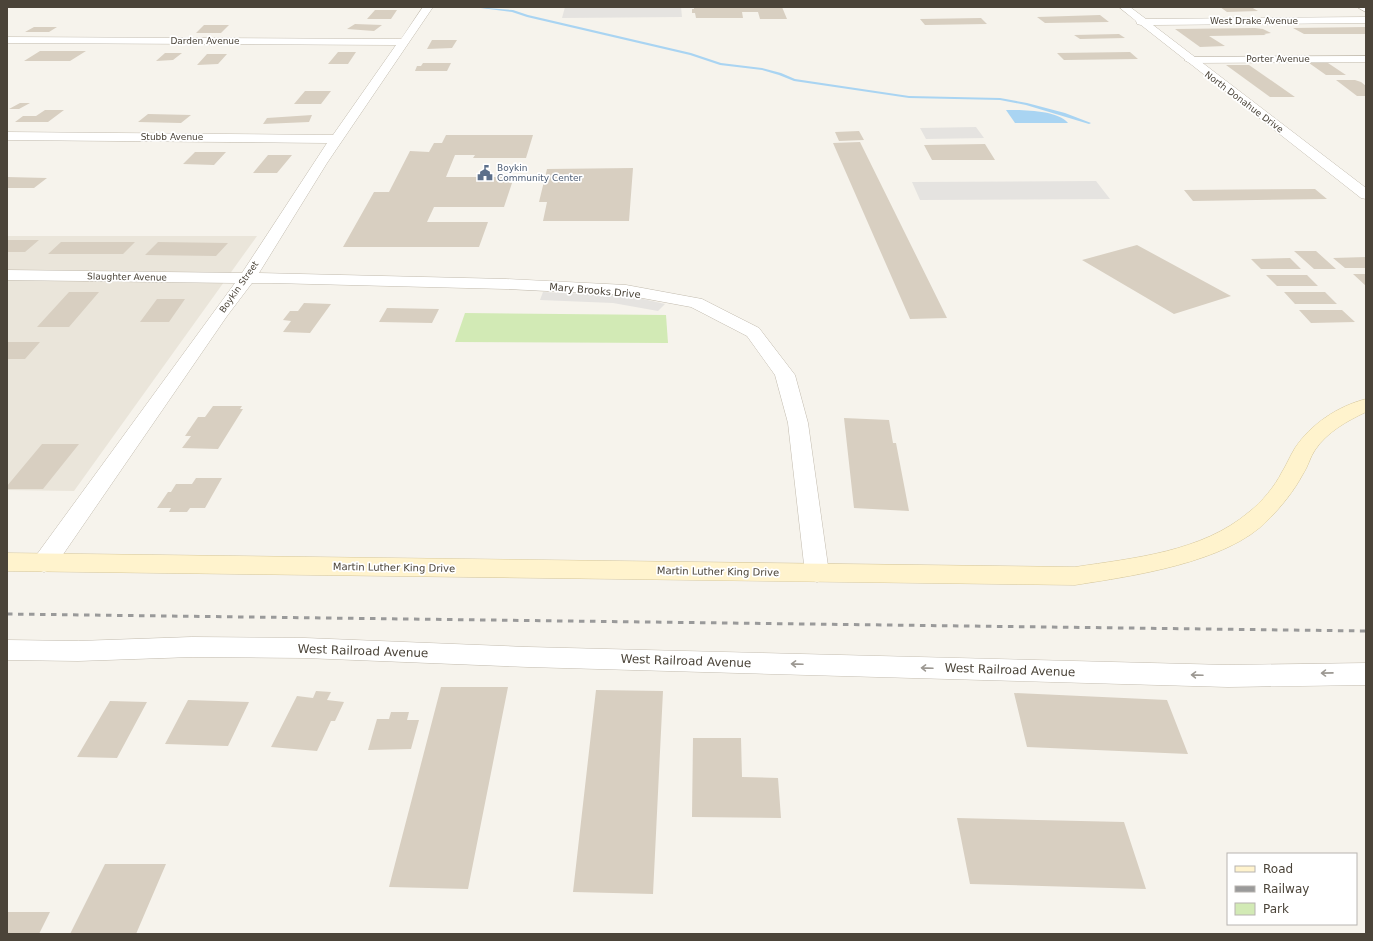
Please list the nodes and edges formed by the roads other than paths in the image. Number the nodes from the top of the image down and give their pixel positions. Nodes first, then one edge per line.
1 (428, 7) edge
2 (1124, 7) edge
3 (1362, 7) edge
4 (1366, 9) edge
5 (1366, 20) edge
6 (1141, 22) junction
7 (7, 40) edge
8 (403, 42) junction
9 (1366, 59) edge
10 (1190, 60) junction
11 (7, 136) edge
12 (336, 138) junction
13 (1366, 195) edge
14 (7, 275) edge
15 (247, 278) junction
16 (1366, 405) edge
17 (7, 562) edge
18 (44, 563) junction
19 (817, 572) junction
20 (7, 650) edge
21 (1366, 674) edge

1 - 8 street, Boykin Street
2 - 6 street, North Donahue Drive
3 - 4 street
5 - 6 street, West Drake Avenue
6 - 10 street, North Donahue Drive
7 - 8 street, Darden Avenue
8 - 12 street, Boykin Street
9 - 10 street, Porter Avenue
10 - 13 street, North Donahue Drive
11 - 12 street, Stubb Avenue
12 - 15 street, Boykin Street
14 - 15 street, Slaughter Avenue
15 - 18 street, Boykin Street
15 - 19 street, Mary Brooks Drive
16 - 19 main road, Martin Luther King Drive
17 - 18 main road, Martin Luther King Drive
18 - 19 main road, Martin Luther King Drive
21 -> 20 street, West Railroad Avenue

